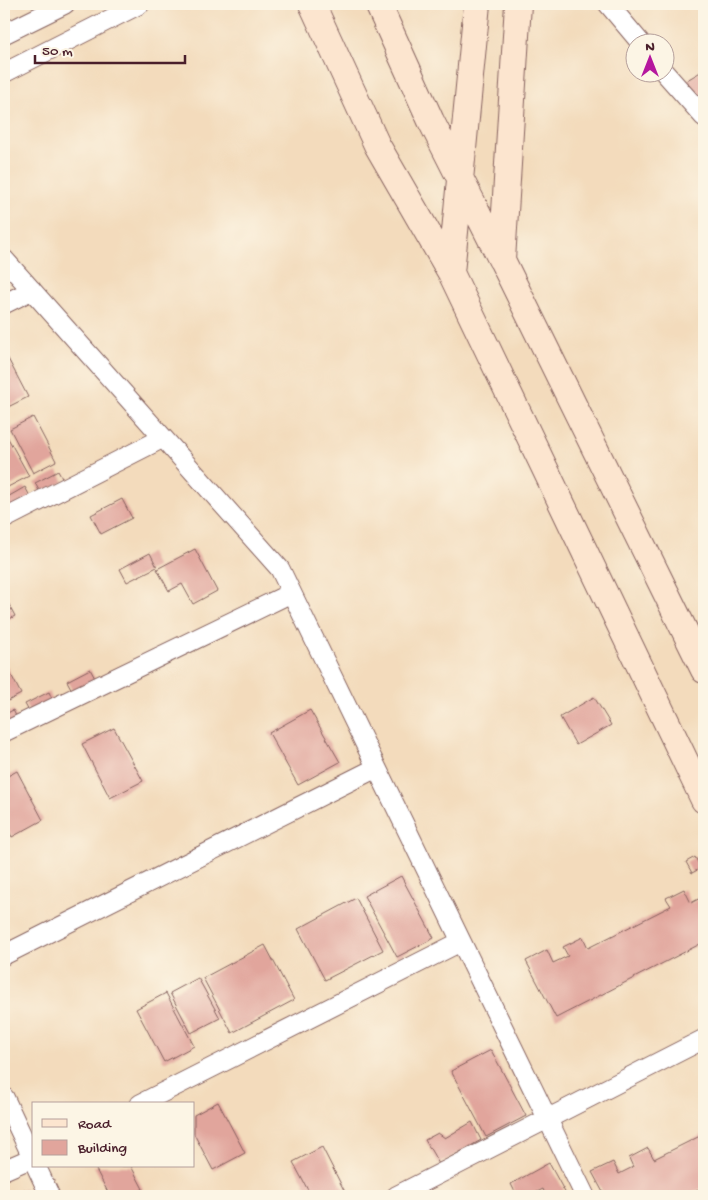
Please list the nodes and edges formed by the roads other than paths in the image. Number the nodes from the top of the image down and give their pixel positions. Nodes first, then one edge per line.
1 (65, 4) edge
2 (140, 4) edge
3 (312, 4) edge
4 (378, 4) edge
5 (476, 4) edge
6 (518, 4) edge
7 (608, 4) edge
8 (632, 32) edge
9 (4, 34) edge
10 (4, 73) edge
11 (673, 82) edge
12 (704, 117) edge
13 (460, 178) junction
14 (4, 259) edge
15 (502, 260) junction
16 (451, 273) junction
17 (32, 290) junction
18 (4, 304) edge
19 (163, 438) junction
20 (4, 518) edge
21 (291, 593) junction
22 (704, 670) edge
23 (4, 732) edge
24 (376, 768) junction
25 (704, 800) edge
26 (460, 942) junction
27 (4, 955) edge
28 (704, 1039) edge
29 (4, 1097) edge
30 (144, 1102) edge
31 (546, 1120) junction
32 (32, 1157) edge
33 (32, 1162) edge
34 (37, 1168) edge
35 (4, 1170) edge
36 (50, 1196) edge
37 (396, 1196) edge
38 (585, 1196) edge

1 - 9 street
2 - 10 street
3 - 16 street
4 - 13 street
5 - 13 street
6 - 15 street
7 - 8 street
11 - 12 street
13 - 15 street
13 - 16 street
14 - 17 street
15 - 22 street
16 - 25 street
17 - 18 street
17 - 19 street
19 - 20 street
19 - 21 street
21 - 23 street
21 - 24 street
24 - 26 street
24 - 27 street
26 - 30 street
26 - 31 street
28 - 31 street
29 - 32 street
31 - 37 street
31 - 38 street
33 - 35 street
34 - 36 street

